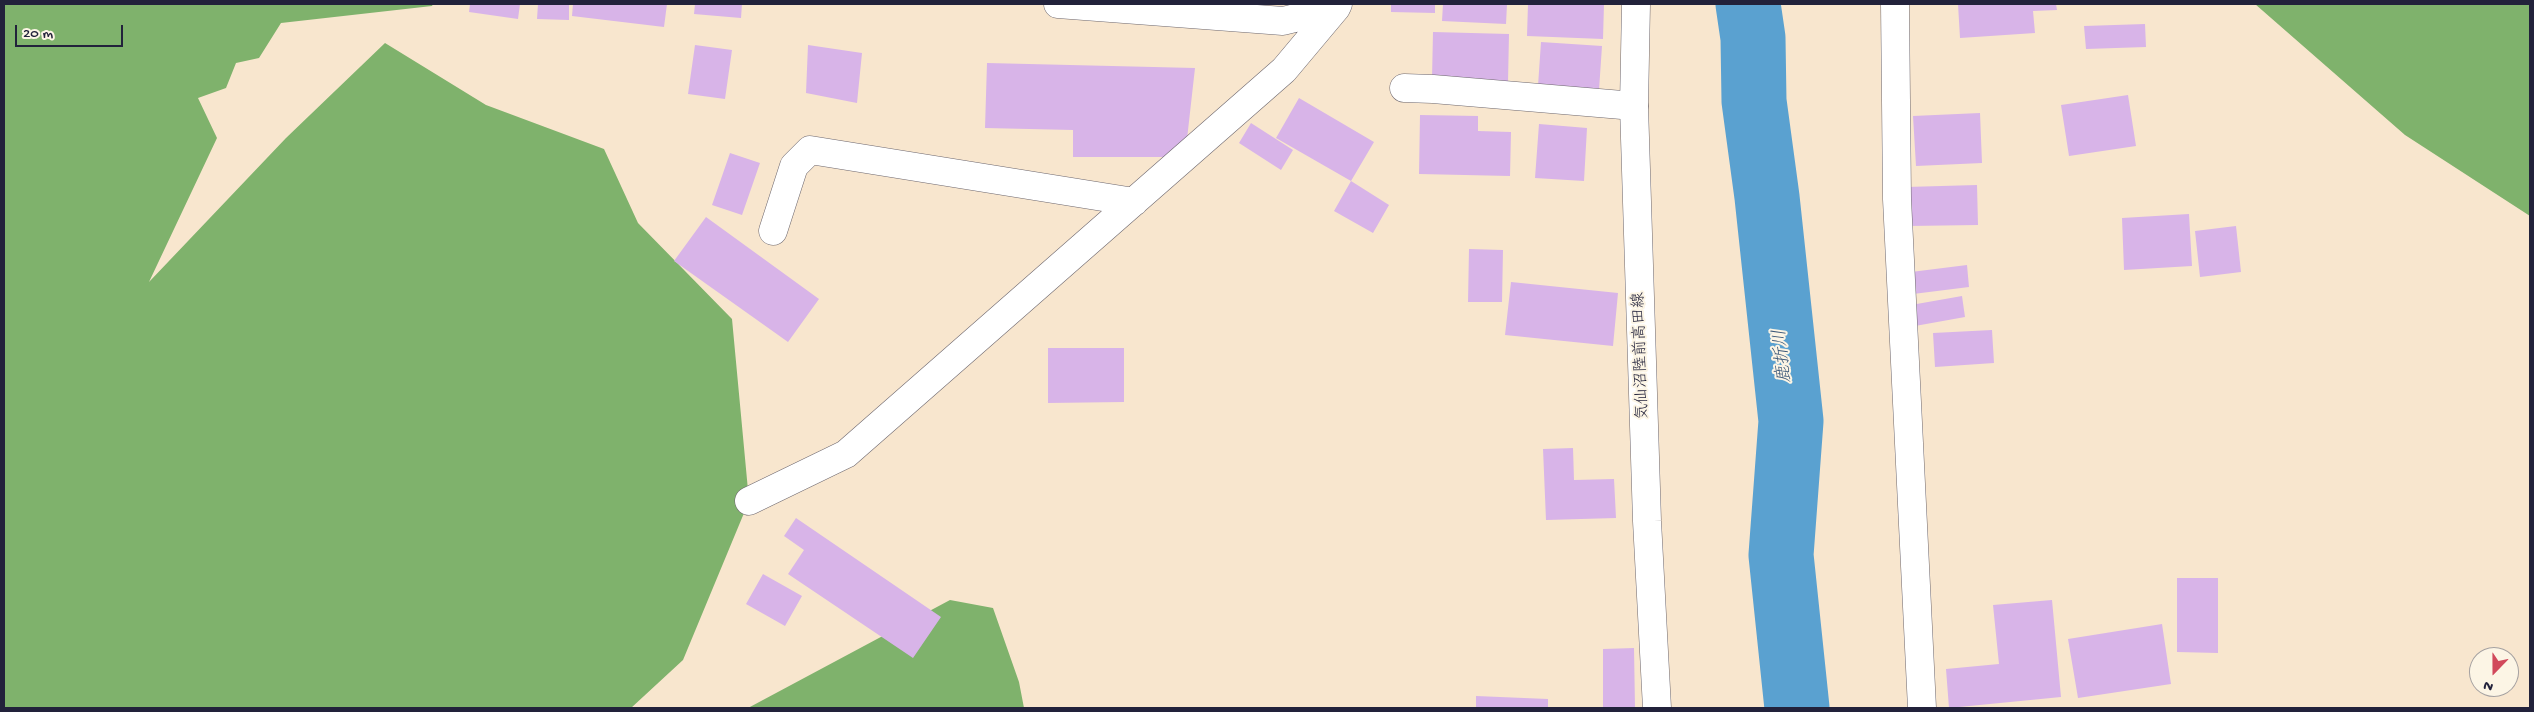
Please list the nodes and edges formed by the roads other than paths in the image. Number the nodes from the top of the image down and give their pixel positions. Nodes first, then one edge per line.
1 (1058, 4) edge
2 (1636, 4) edge
3 (1895, 4) edge
4 (1337, 6) edge
5 (1404, 88) dead end
6 (1634, 106) junction
7 (1134, 202) junction
8 (773, 231) dead end
9 (749, 501) dead end
10 (1657, 708) edge
11 (1922, 708) edge

1 - 4 street
2 - 6 street, 気仙沼陸前高田線
3 - 11 street
4 - 7 street
5 - 6 street
6 - 10 street, 気仙沼陸前高田線
7 - 8 street
7 - 9 street

